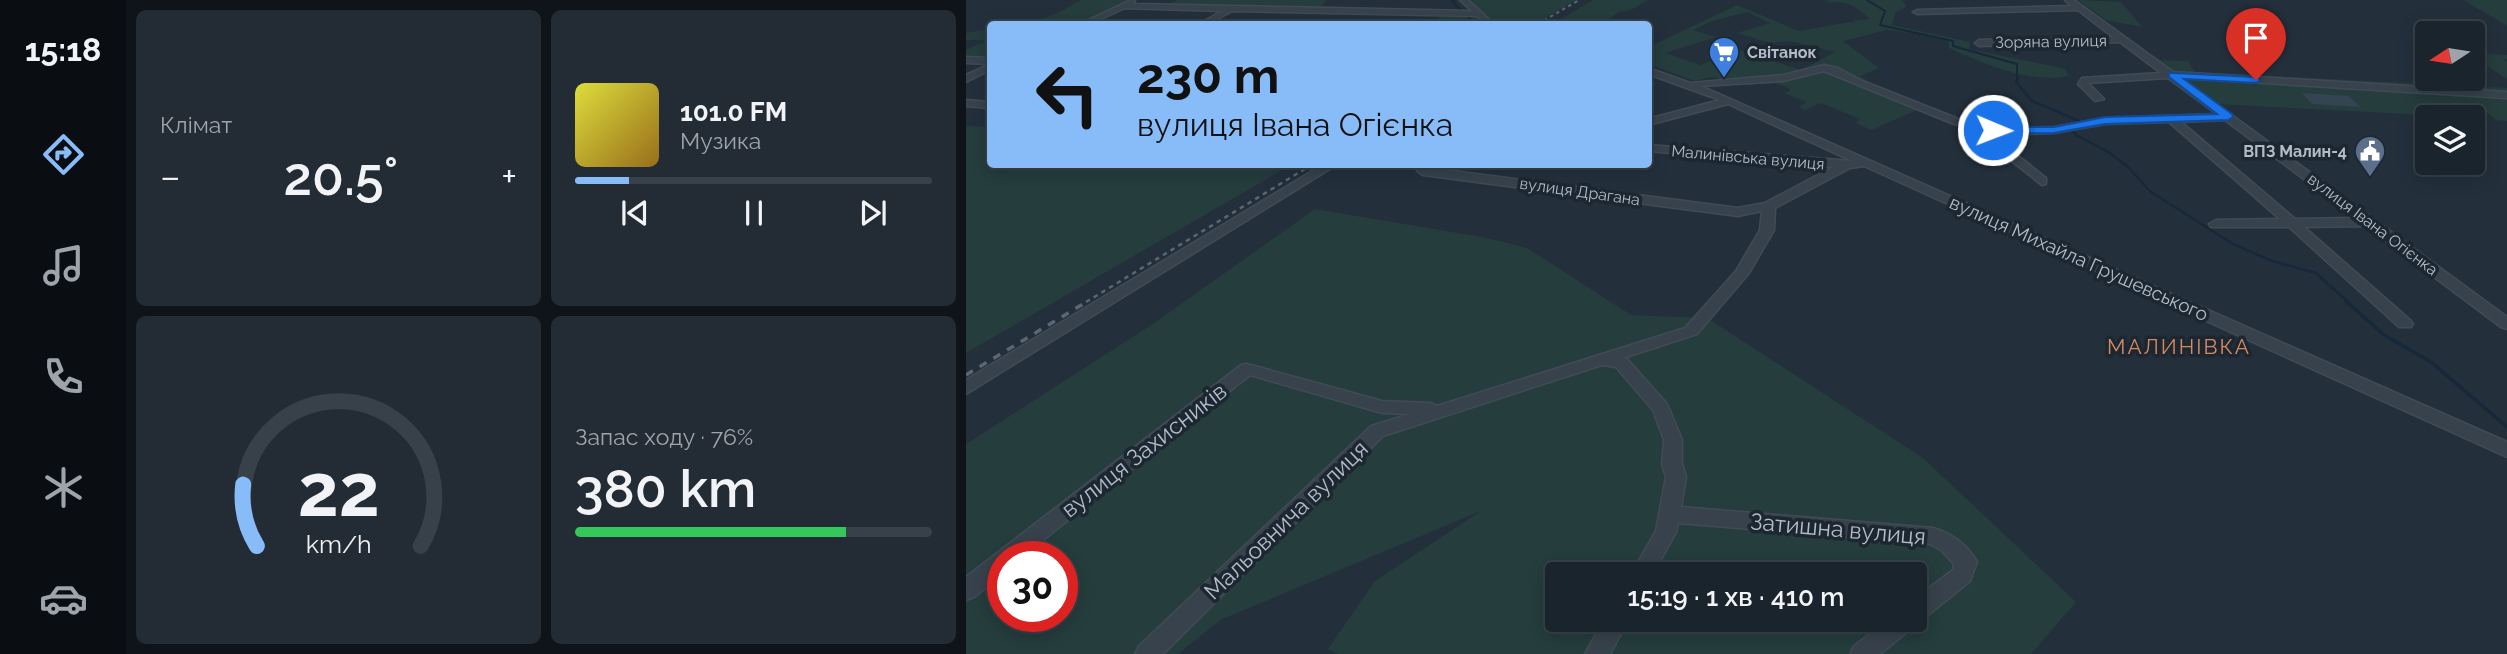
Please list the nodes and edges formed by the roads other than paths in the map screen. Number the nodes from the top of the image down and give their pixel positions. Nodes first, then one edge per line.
1 (1137, 0) edge
2 (1464, 0) edge
3 (2070, 0) edge
4 (1125, 6) junction
5 (2080, 8) junction
6 (1231, 9) junction
7 (1339, 11) junction
8 (1917, 12) dead end
9 (1452, 14) junction
10 (1479, 14) junction
11 (1328, 18) dead end
12 (1091, 21) edge
13 (1209, 21) edge
14 (1440, 21) edge
15 (1487, 21) edge
16 (2123, 39) junction
17 (1979, 43) dead end
18 (966, 60) edge
19 (987, 61) edge
20 (987, 68) edge
21 (1652, 72) edge
22 (2173, 75) junction
23 (966, 79) edge
24 (1734, 82) junction
25 (1689, 85) junction
26 (2507, 95) edge
27 (1722, 98) junction
28 (2099, 99) dead end
29 (966, 103) edge
30 (987, 105) edge
31 (2228, 117) junction
32 (2172, 119) junction
33 (1652, 121) edge
34 (1993, 130) junction
35 (1652, 148) edge
36 (1866, 162) junction
37 (1847, 165) junction
38 (1326, 168) edge
39 (1423, 171) dead end
40 (2042, 181) dead end
41 (1769, 206) junction
42 (2369, 222) junction
43 (2291, 223) junction
44 (2216, 224) dead end
45 (2405, 324) dead end
46 (2507, 324) edge
47 (1602, 360) junction
48 (966, 388) edge
49 (1440, 410) junction
50 (2507, 450) edge
51 (1669, 514) junction
52 (1027, 541) edge
53 (1649, 562) edge
54 (987, 574) edge
55 (966, 590) edge
56 (1927, 603) edge
57 (1609, 632) edge
58 (1890, 632) edge
59 (1147, 654) edge
60 (1597, 654) edge
61 (1862, 654) edge

1 - 4 street
2 - 10 street
3 - 5 street, вулиця Івана Огієнка
4 - 6 street
4 - 12 street
5 - 8 street
5 - 16 street, вулиця Івана Огієнка
6 - 7 street
6 - 13 street
7 - 9 street
7 - 11 street
9 - 10 street
9 - 14 street
10 - 15 street
16 - 17 street, Зоряна вулиця
16 - 22 street, вулиця Івана Огієнка
18 - 19 street
20 - 23 street
21 - 25 street, вулиця Михайла Грушевського
22 - 26 street
22 - 28 street
22 - 31 street, вулиця Івана Огієнка
24 - 25 street
24 - 27 street
24 - 34 street
25 - 27 street, вулиця Михайла Грушевського
27 - 33 street
27 - 36 street, вулиця Михайла Грушевського
29 - 30 street
31 - 32 street
31 - 42 street, вулиця Івана Огієнка
32 - 34 street
32 - 43 street
34 - 40 street
35 - 37 street, Малинівська вулиця
36 - 37 street
36 - 50 street, вулиця Михайла Грушевського
37 - 41 street
38 - 48 street
39 - 41 street, вулиця Драгана
41 - 47 street, Мальовнича вулиця
42 - 43 street
42 - 46 street, вулиця Івана Огієнка
43 - 44 street
43 - 45 street
47 - 49 street, Мальовнича вулиця
47 - 51 street
49 - 52 street, вулиця Захисників
49 - 59 street, Мальовнича вулиця
51 - 53 street
51 - 56 street, Затишна вулиця
54 - 55 street
57 - 60 street
58 - 61 street

